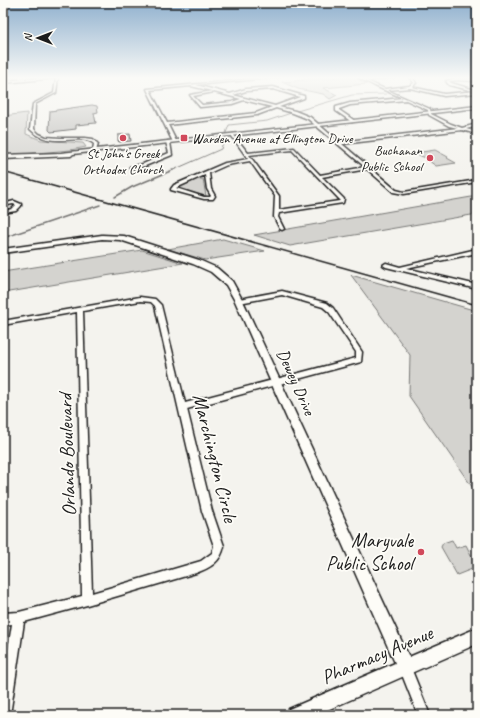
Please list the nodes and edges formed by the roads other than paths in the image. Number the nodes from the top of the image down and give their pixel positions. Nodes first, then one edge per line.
1 (33, 111) edge
2 (159, 111) edge
3 (266, 111) edge
4 (289, 111) edge
5 (339, 111) edge
6 (427, 111) edge
7 (444, 111) edge
8 (430, 112) junction
9 (353, 121) junction
10 (166, 124) junction
11 (317, 125) junction
12 (477, 125) edge
13 (460, 128) junction
14 (477, 133) edge
15 (233, 135) junction
16 (174, 141) junction
17 (168, 142) junction
18 (339, 143) junction
19 (95, 150) junction
20 (246, 154) junction
21 (3, 159) edge
22 (250, 160) junction
23 (131, 168) dead end
24 (368, 168) junction
25 (208, 173) junction
26 (319, 176) junction
27 (477, 181) edge
28 (3, 204) edge
29 (3, 212) edge
30 (276, 212) junction
31 (282, 229) dead end
32 (3, 251) edge
33 (477, 251) edge
34 (386, 265) dead end
35 (400, 268) junction
36 (477, 287) edge
37 (239, 300) junction
38 (80, 309) junction
39 (3, 323) edge
40 (276, 383) junction
41 (183, 407) junction
42 (87, 600) junction
43 (19, 618) junction
44 (3, 619) edge
45 (477, 636) edge
46 (405, 667) junction
47 (4, 715) edge
48 (295, 715) edge
49 (424, 715) edge

1 - 19 street
2 - 10 street
3 - 10 street
4 - 11 street
5 - 9 street
6 - 8 street
7 - 8 main road
8 - 9 main road
8 - 13 street
9 - 11 main road
10 - 16 street
11 - 15 main road
11 - 18 street
12 - 13 street
13 - 14 street
13 - 18 street
15 - 16 main road
15 - 20 street
16 - 17 main road
17 - 19 main road
17 - 23 street
18 - 24 street
19 - 21 main road
20 - 22 street
20 - 26 street
22 - 25 street
22 - 30 street
24 - 26 street
24 - 27 street
25 - 25 street
26 - 30 street
28 - 29 street
30 - 31 street
32 - 37 main road, Dewey Drive
33 - 35 street
34 - 35 street
35 - 36 street
37 - 40 main road, Dewey Drive
37 - 40 street
38 - 39 street, Marchington Circle
38 - 41 street, Marchington Circle
38 - 42 street, Orlando Boulevard
40 - 41 street
40 - 46 main road, Dewey Drive
41 - 42 street, Marchington Circle
42 - 43 street, Marchington Circle
43 - 44 street, Marchington Circle
43 - 47 street
45 - 46 main road, Pharmacy Avenue
46 - 48 main road, Pharmacy Avenue
46 - 49 street, Dewey Drive

